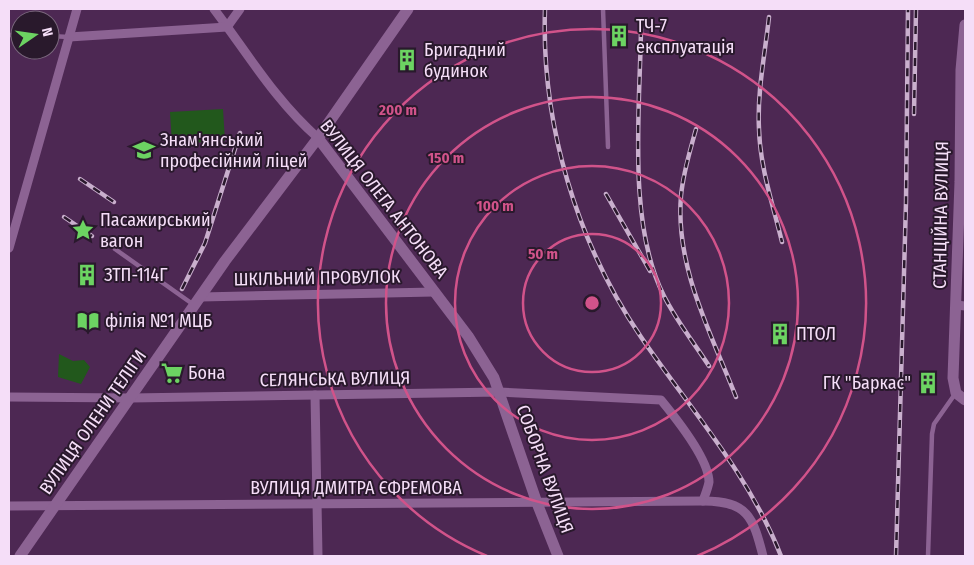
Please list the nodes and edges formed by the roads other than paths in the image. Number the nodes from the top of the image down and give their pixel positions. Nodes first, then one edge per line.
1 (77, 9) edge
2 (214, 9) edge
3 (240, 9) edge
4 (408, 9) edge
5 (603, 9) edge
6 (965, 25) edge
7 (227, 27) junction
8 (60, 37) edge
9 (69, 37) junction
10 (963, 71) edge
11 (318, 138) junction
12 (608, 147) dead end
13 (963, 182) edge
14 (9, 248) edge
15 (115, 249) dead end
16 (434, 292) junction
17 (198, 302) junction
18 (961, 305) edge
19 (499, 392) junction
20 (314, 395) junction
21 (9, 397) edge
22 (961, 397) edge
23 (132, 398) junction
24 (703, 501) junction
25 (536, 503) junction
26 (316, 505) junction
27 (9, 506) edge
28 (55, 506) junction
29 (20, 556) edge
30 (318, 556) edge
31 (558, 556) edge
32 (763, 556) edge
33 (928, 556) edge

1 - 9 street
2 - 7 street, ВУЛИЦЯ ОЛЕГА АНТОНОВА
3 - 7 street
4 - 11 street, ВУЛИЦЯ ОЛЕНИ ТЕЛІГИ
5 - 12 lane
6 - 10 street, СТАНЦІЙНА ВУЛИЦЯ
7 - 9 street
7 - 11 street, ВУЛИЦЯ ОЛЕГА АНТОНОВА
8 - 9 lane
9 - 14 street
10 - 13 street, СТАНЦІЙНА ВУЛИЦЯ
11 - 16 street, ВУЛИЦЯ ОЛЕГА АНТОНОВА
11 - 17 street, ВУЛИЦЯ ОЛЕНИ ТЕЛІГИ
13 - 18 street, СТАНЦІЙНА ВУЛИЦЯ
15 - 17 lane
16 - 17 street, ШКІЛЬНИЙ ПРОВУЛОК
16 - 19 street, ВУЛИЦЯ ОЛЕГА АНТОНОВА
17 - 23 street, ВУЛИЦЯ ОЛЕНИ ТЕЛІГИ
18 - 22 street, СТАНЦІЙНА ВУЛИЦЯ
19 - 20 street, СЕЛЯНСЬКА ВУЛИЦЯ
19 - 24 street, СЕЛЯНСЬКА ВУЛИЦЯ
19 - 25 street, СОБОРНА ВУЛИЦЯ
20 - 23 street, СЕЛЯНСЬКА ВУЛИЦЯ
20 - 26 street
21 - 23 street, СЕЛЯНСЬКА ВУЛИЦЯ
22 - 33 lane
23 - 28 street, ВУЛИЦЯ ОЛЕНИ ТЕЛІГИ
24 - 25 street, ВУЛИЦЯ ДМИТРА ЄФРЕМОВА
24 - 32 street, ВУЛИЦЯ ДМИТРА ЄФРЕМОВА
25 - 26 street, ВУЛИЦЯ ДМИТРА ЄФРЕМОВА
25 - 31 street, СОБОРНА ВУЛИЦЯ
26 - 28 street, ВУЛИЦЯ ДМИТРА ЄФРЕМОВА
26 - 30 street
27 - 28 street, ВУЛИЦЯ ДМИТРА ЄФРЕМОВА
28 - 29 street, ВУЛИЦЯ ОЛЕНИ ТЕЛІГИ

